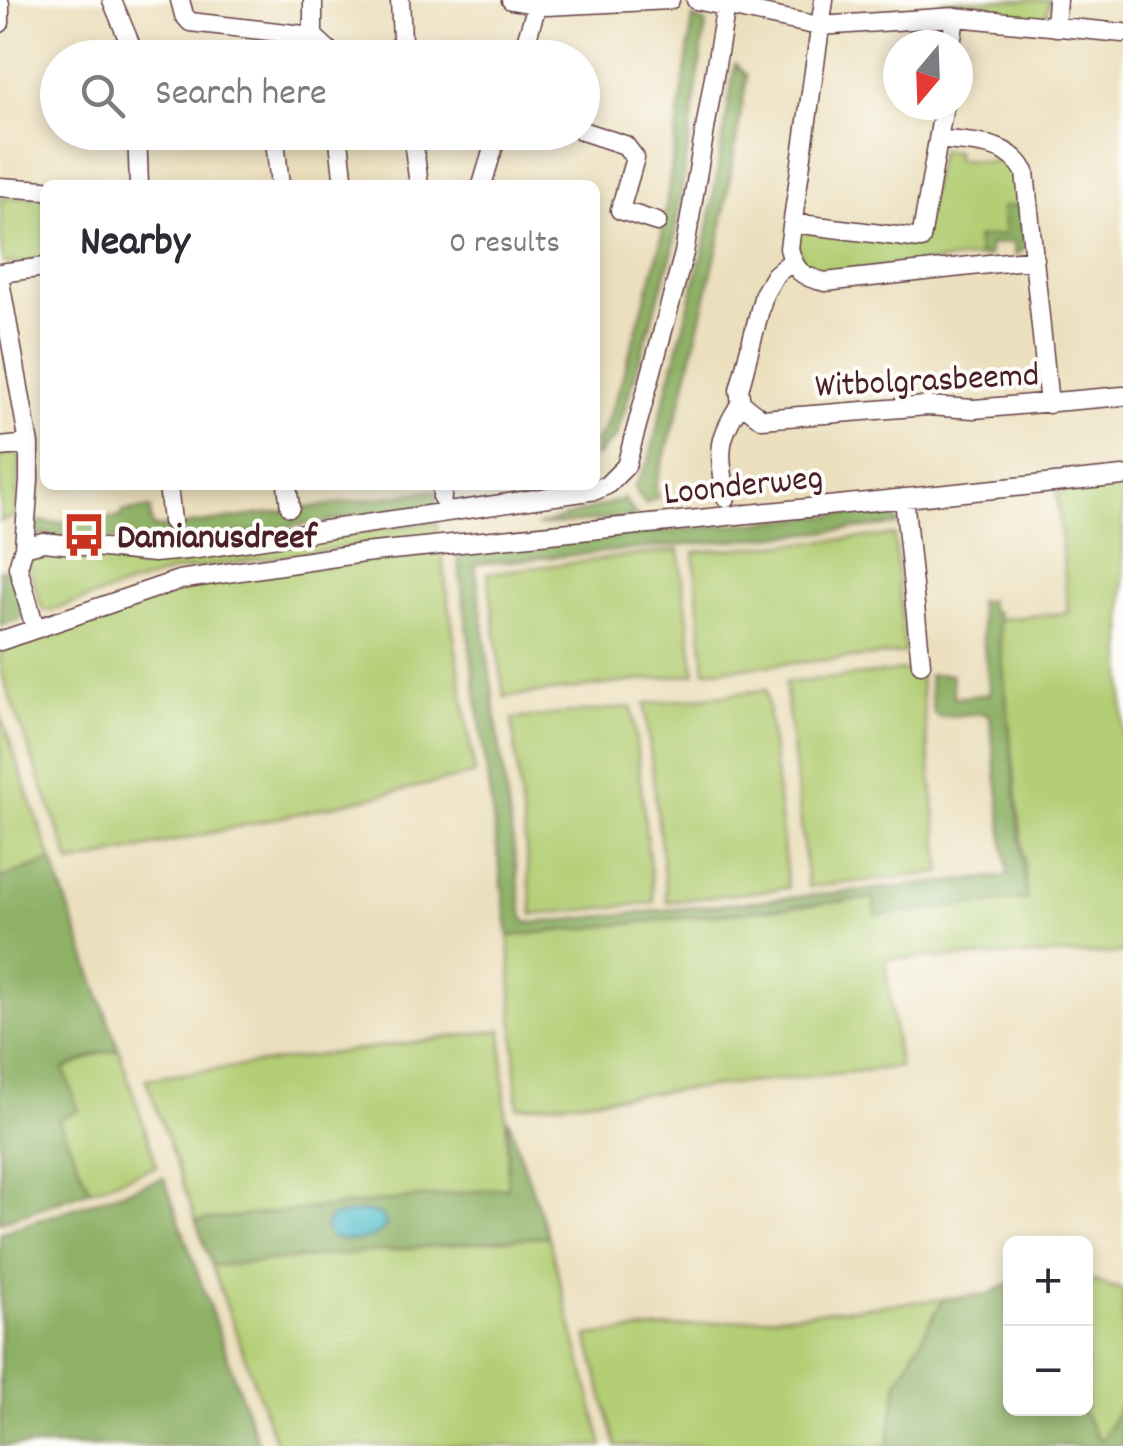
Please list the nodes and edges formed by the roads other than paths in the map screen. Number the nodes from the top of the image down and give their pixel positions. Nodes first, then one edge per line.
1 (112, 0) edge
2 (180, 0) edge
3 (313, 0) edge
4 (400, 0) edge
5 (511, 0) edge
6 (670, 0) edge
7 (696, 0) edge
8 (824, 0) edge
9 (1057, 0) edge
10 (543, 3) edge
11 (732, 3) edge
12 (0, 4) edge
13 (934, 9) edge
14 (955, 17) junction
15 (0, 23) edge
16 (819, 26) junction
17 (1055, 26) junction
18 (953, 30) edge
19 (1123, 33) edge
20 (313, 36) junction
21 (129, 40) edge
22 (317, 40) edge
23 (403, 40) edge
24 (528, 40) edge
25 (942, 120) edge
26 (600, 137) edge
27 (939, 139) junction
28 (138, 150) edge
29 (276, 150) edge
30 (340, 150) edge
31 (414, 150) edge
32 (493, 150) edge
33 (139, 180) edge
34 (279, 180) edge
35 (343, 180) edge
36 (418, 180) edge
37 (484, 180) edge
38 (0, 188) edge
39 (40, 190) edge
40 (657, 222) dead end
41 (792, 223) junction
42 (1035, 259) junction
43 (792, 261) junction
44 (40, 268) edge
45 (0, 277) edge
46 (6, 342) edge
47 (1123, 396) edge
48 (741, 402) junction
49 (1049, 404) junction
50 (28, 444) junction
51 (0, 448) edge
52 (600, 473) edge
53 (1123, 476) edge
54 (169, 490) edge
55 (288, 490) edge
56 (530, 490) edge
57 (726, 498) dead end
58 (904, 498) junction
59 (442, 499) edge
60 (290, 507) dead end
61 (172, 521) dead end
62 (268, 536) junction
63 (444, 546) junction
64 (24, 547) junction
65 (231, 572) junction
66 (35, 628) junction
67 (0, 641) edge
68 (921, 664) dead end

1 - 21 street
2 - 20 street
3 - 20 street
4 - 23 street
5 - 10 street
6 - 10 street
7 - 11 street
8 - 16 street
9 - 17 street
10 - 24 street
11 - 16 street
11 - 52 street
12 - 15 street
13 - 14 street
13 - 16 street
14 - 17 street
14 - 18 street
16 - 41 street
17 - 19 street
20 - 22 street
25 - 27 street
26 - 40 street
27 - 41 street
27 - 42 street
28 - 33 street
29 - 34 street
30 - 35 street
31 - 36 street
32 - 37 street
38 - 39 street
41 - 43 street
42 - 43 street
42 - 49 street
43 - 48 street
44 - 45 street
45 - 46 street
46 - 50 street
47 - 49 street, Witbolgrasbeemd
48 - 49 street, Witbolgrasbeemd
48 - 57 street
50 - 51 street
50 - 64 street
53 - 58 street, Loonderweg
54 - 61 street
55 - 60 street
56 - 59 street
58 - 63 street, Loonderweg
58 - 68 street
59 - 62 street
59 - 63 street
62 - 64 street
62 - 65 street
63 - 65 street, Loonderweg
64 - 66 street
65 - 66 street, Loonderweg
66 - 67 street, Loonderweg

